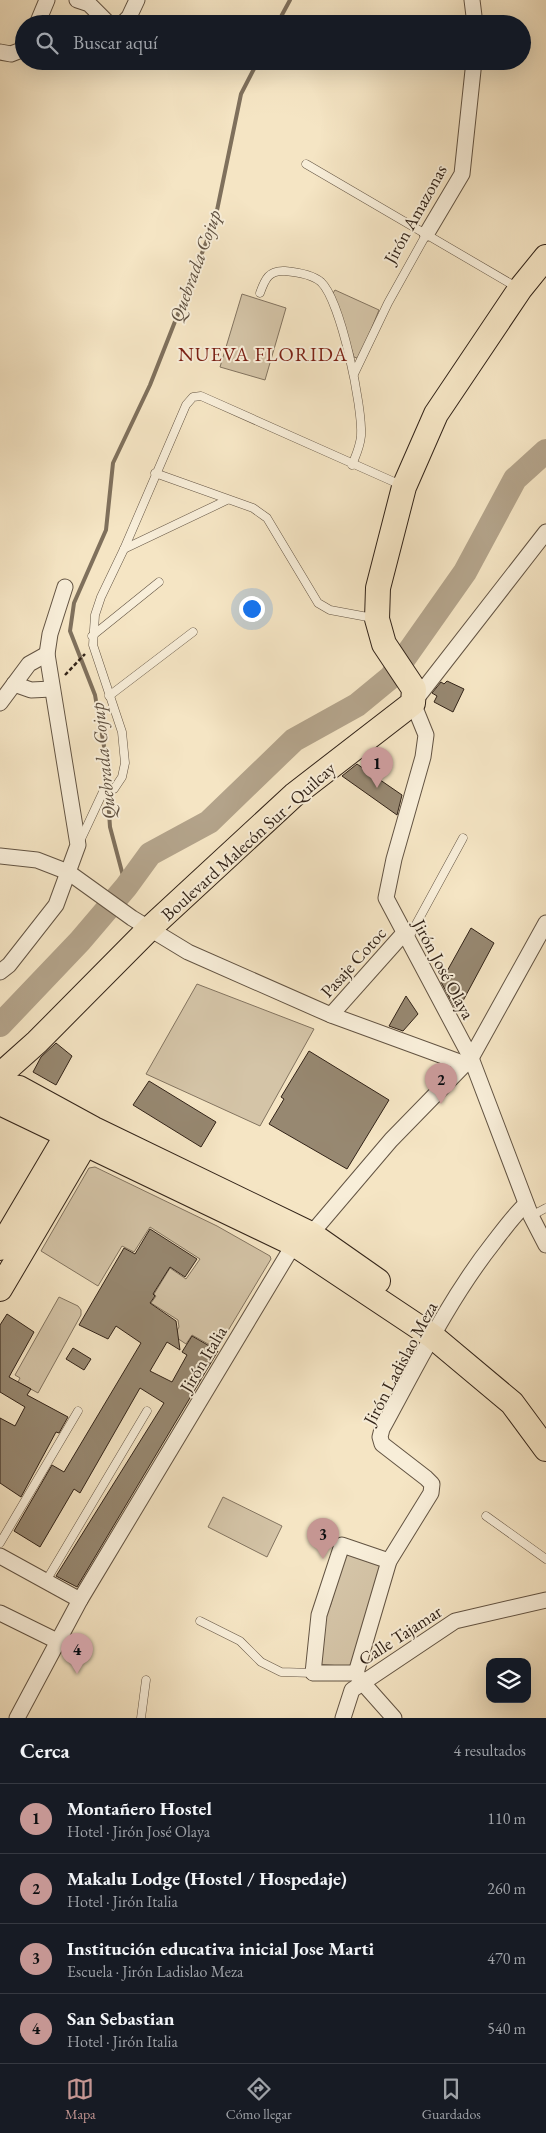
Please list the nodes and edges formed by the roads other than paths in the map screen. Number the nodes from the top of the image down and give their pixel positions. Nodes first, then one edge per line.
1 (47, 0) edge
2 (77, 0) edge
3 (137, 0) edge
4 (472, 0) edge
5 (41, 15) edge
6 (101, 15) edge
7 (130, 15) edge
8 (474, 15) edge
9 (0, 52) edge
10 (15, 52) edge
11 (473, 70) edge
12 (306, 164) dead end
13 (427, 233) junction
14 (546, 257) edge
15 (520, 289) junction
16 (260, 293) dead end
17 (354, 374) junction
18 (352, 465) junction
19 (155, 473) junction
20 (404, 487) junction
21 (227, 500) junction
22 (546, 532) edge
23 (124, 549) junction
24 (159, 582) dead end
25 (65, 587) dead end
26 (376, 619) junction
27 (193, 632) dead end
28 (92, 636) junction
29 (47, 654) junction
30 (14, 684) junction
31 (52, 689) junction
32 (109, 696) junction
33 (414, 696) junction
34 (0, 703) edge
35 (463, 838) dead end
36 (78, 845) junction
37 (0, 856) edge
38 (76, 878) junction
39 (546, 922) edge
40 (140, 924) junction
41 (406, 937) junction
42 (0, 972) edge
43 (331, 1015) junction
44 (468, 1061) junction
45 (0, 1075) edge
46 (0, 1086) edge
47 (0, 1103) edge
48 (80, 1132) junction
49 (546, 1208) edge
50 (528, 1210) junction
51 (302, 1239) junction
52 (546, 1244) edge
53 (0, 1248) edge
54 (0, 1289) edge
55 (436, 1330) junction
56 (78, 1411) dead end
57 (147, 1411) dead end
58 (544, 1434) edge
59 (486, 1516) dead end
60 (0, 1543) edge
61 (0, 1556) edge
62 (546, 1559) edge
63 (389, 1562) junction
64 (46, 1581) junction
65 (80, 1600) junction
66 (546, 1600) edge
67 (0, 1613) edge
68 (200, 1621) dead end
69 (56, 1641) junction
70 (313, 1673) junction
71 (359, 1677) junction
72 (146, 1680) dead end
73 (17, 1718) edge
74 (141, 1718) edge
75 (343, 1718) edge
76 (394, 1718) edge

1 - 5 street
2 - 6 street
3 - 7 street
4 - 8 street
9 - 10 street
11 - 13 street, Jirón Amazonas
12 - 13 lane
13 - 15 lane
13 - 17 lane, Jirón Amazonas
14 - 15 main road
15 - 20 main road
16 - 17 lane
17 - 18 lane
18 - 19 lane
18 - 20 lane
19 - 21 lane
19 - 23 lane
20 - 26 main road
21 - 23 lane
21 - 26 lane
22 - 33 street, Boulevard Malecón Sur - Quilcay
23 - 28 lane
24 - 28 lane
25 - 29 street
26 - 33 main road
27 - 32 lane
28 - 32 lane
29 - 30 street
29 - 31 street
30 - 31 street
30 - 34 street
31 - 36 street
32 - 36 lane
33 - 40 main road, Boulevard Malecón Sur - Quilcay
33 - 41 street, Jirón José Olaya
35 - 41 lane
36 - 38 street
37 - 38 street
38 - 40 street
38 - 42 street
39 - 44 street, Jirón Italia
40 - 43 street
40 - 45 main road, Boulevard Malecón Sur - Quilcay
41 - 43 street, Pasaje Cotoc
41 - 44 street, Jirón José Olaya
43 - 44 street
44 - 50 street, Jirón José Olaya
44 - 51 street, Jirón Italia
46 - 48 main road
47 - 48 main road
48 - 51 main road
48 - 53 main road
48 - 54 main road
49 - 50 lane
50 - 52 street, Jirón José Olaya
50 - 55 street, Jirón Ladislao Meza
51 - 55 main road
51 - 65 street, Jirón Italia
55 - 58 main road
55 - 63 street, Jirón Ladislao Meza
56 - 60 lane
57 - 64 lane
59 - 62 lane
61 - 64 street
63 - 70 street
63 - 71 street, Jirón Ladislao Meza
64 - 65 street
65 - 69 street, Jirón Italia
66 - 71 street, Calle Tajamar
67 - 69 street
68 - 70 lane
69 - 73 street, Jirón Italia
70 - 71 street
71 - 75 street, Jirón Ladislao Meza
71 - 76 street
72 - 74 lane

